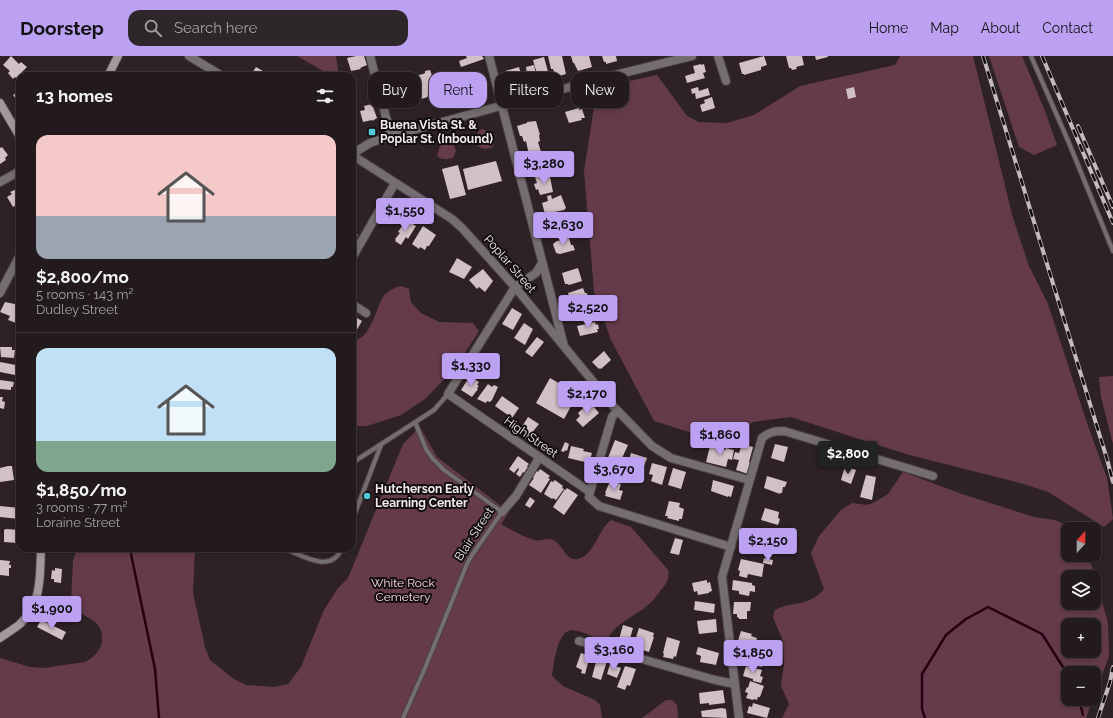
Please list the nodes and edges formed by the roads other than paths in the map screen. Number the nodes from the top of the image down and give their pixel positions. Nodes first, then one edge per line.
1 (118, 56) edge
2 (189, 56) edge
3 (370, 56) edge
4 (489, 56) edge
5 (692, 56) edge
6 (718, 56) edge
7 (1031, 56) edge
8 (110, 72) edge
9 (215, 72) edge
10 (495, 79) edge
11 (726, 81) dead end
12 (563, 89) edge
13 (0, 103) edge
14 (495, 107) edge
15 (503, 108) edge
16 (16, 130) edge
17 (391, 136) junction
18 (356, 152) edge
19 (356, 157) edge
20 (16, 173) edge
21 (0, 182) edge
22 (395, 183) junction
23 (356, 251) edge
24 (1113, 252) edge
25 (16, 263) edge
26 (542, 263) junction
27 (515, 287) junction
28 (0, 293) edge
29 (356, 307) edge
30 (366, 313) dead end
31 (565, 348) junction
32 (448, 394) junction
33 (617, 410) junction
34 (415, 422) junction
35 (381, 444) junction
36 (539, 458) junction
37 (356, 460) edge
38 (933, 476) dead end
39 (749, 480) junction
40 (590, 492) junction
41 (356, 510) edge
42 (502, 512) junction
43 (730, 548) junction
44 (41, 552) edge
45 (293, 552) edge
46 (340, 552) edge
47 (0, 638) edge
48 (579, 641) dead end
49 (735, 684) junction
50 (739, 717) edge
51 (402, 718) edge

1 - 8 main road
2 - 9 street
3 - 17 street
4 - 10 street
5 - 12 street
6 - 11 street
7 - 24 lane
13 - 16 main road
14 - 17 street
15 - 26 street
17 - 18 street
19 - 22 street, Poplar Street
20 - 21 street
22 - 23 street
22 - 27 street, Poplar Street
25 - 28 street
26 - 27 street
26 - 31 street
27 - 31 street, Poplar Street
27 - 32 street
29 - 30 street
31 - 33 street, Poplar Street
32 - 34 lane
32 - 36 street, High Street
33 - 39 street, Poplar Street
33 - 40 street
34 - 35 lane
34 - 42 lane
35 - 37 lane
35 - 41 lane
36 - 40 street, High Street
36 - 42 street, Blair Street
38 - 39 street
39 - 43 street
40 - 43 street, High Street
42 - 51 lane, Blair Street
43 - 49 street
44 - 47 main road
45 - 46 lane
48 - 49 street
49 - 50 street

